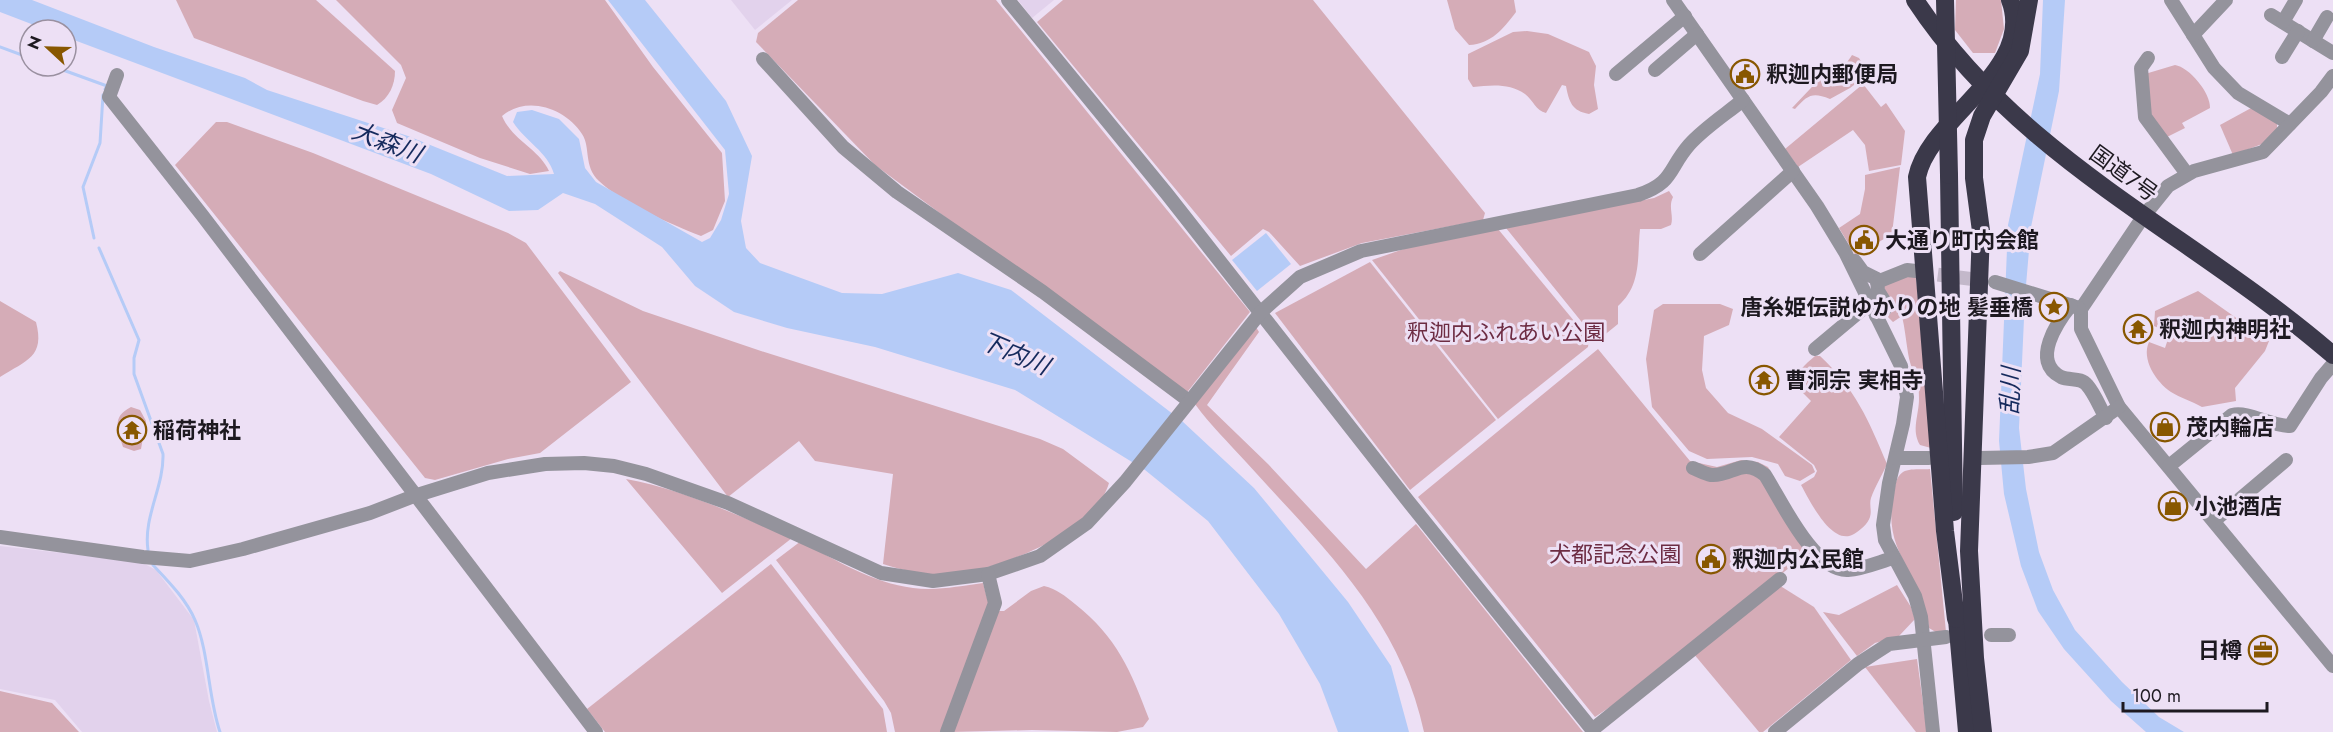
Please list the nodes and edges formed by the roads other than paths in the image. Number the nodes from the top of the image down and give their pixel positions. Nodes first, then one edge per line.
1 (1008, 0) edge
2 (1673, 0) edge
3 (1915, 0) edge
4 (1945, 0) edge
5 (2010, 0) edge
6 (2030, 0) edge
7 (2171, 0) edge
8 (2226, 0) edge
9 (2296, 0) edge
10 (1685, 16) junction
11 (2327, 17) dead end
12 (2298, 32) junction
13 (1697, 34) junction
14 (2193, 35) junction
15 (2313, 41) junction
16 (2333, 53) edge
17 (2282, 57) dead end
18 (2148, 58) dead end
19 (763, 59) dead end
20 (1655, 70) dead end
21 (1616, 74) dead end
22 (117, 75) dead end
23 (2333, 76) edge
24 (1989, 91) junction
25 (1743, 100) junction
26 (2290, 124) junction
27 (1792, 171) junction
28 (2187, 174) junction
29 (2143, 217) junction
30 (1840, 244) junction
31 (1700, 254) dead end
32 (1916, 272) tunnel mouth
33 (1877, 282) junction
34 (1995, 282) tunnel mouth
35 (1870, 303) junction
36 (2076, 307) junction
37 (1261, 312) junction
38 (1876, 316) junction
39 (1815, 349) dead end
40 (2333, 355) edge
41 (2333, 364) edge
42 (1189, 401) junction
43 (2120, 407) junction
44 (2106, 418) junction
45 (1896, 458) junction
46 (1929, 458) dead end
47 (1987, 458) dead end
48 (2286, 460) dead end
49 (2169, 466) junction
50 (1693, 468) dead end
51 (1954, 492) junction
52 (414, 496) junction
53 (2214, 521) junction
54 (0, 537) edge
55 (1893, 558) junction
56 (988, 574) junction
57 (1780, 579) dead end
58 (1956, 619) junction
59 (1991, 635) dead end
60 (2009, 635) dead end
61 (1946, 637) dead end
62 (1924, 639) junction
63 (2333, 666) edge
64 (1593, 731) edge
65 (596, 732) edge
66 (947, 732) edge
67 (1775, 732) edge
68 (1933, 732) edge
69 (1967, 732) edge
70 (1981, 732) edge

1 - 37 street
2 - 10 street
3 - 24 highway, 国道7号
4 - 51 highway, bridge
5 - 24 highway
6 - 24 highway
7 - 14 street
8 - 14 street
9 - 12 street
10 - 13 street
10 - 21 street
11 - 15 street
12 - 15 street
12 - 17 street
13 - 20 street
13 - 25 street
14 - 26 street
15 - 16 street
18 - 28 street
19 - 42 street
22 - 52 street
23 - 26 street
24 - 29 highway, 国道7号
24 - 58 highway
24 - 70 highway
25 - 27 street
25 - 37 street
26 - 28 street
27 - 30 street
27 - 31 street
28 - 29 street
29 - 36 street
29 - 40 highway, 国道7号
30 - 33 street
30 - 35 street
32 - 33 street
33 - 38 street
34 - 36 street
35 - 38 street
35 - 39 street
36 - 43 street
36 - 44 street
37 - 42 street
37 - 64 street
38 - 45 street
41 - 49 street
42 - 56 street
43 - 44 street
43 - 49 street
44 - 47 street
45 - 46 street
45 - 55 street
48 - 53 street
49 - 53 street
50 - 55 street
51 - 58 highway
51 - 70 highway
52 - 54 street
52 - 56 street
52 - 65 street
53 - 63 street
55 - 62 street
56 - 66 street
57 - 64 street
58 - 69 highway
59 - 60 street
61 - 62 street
62 - 67 street
62 - 68 street

